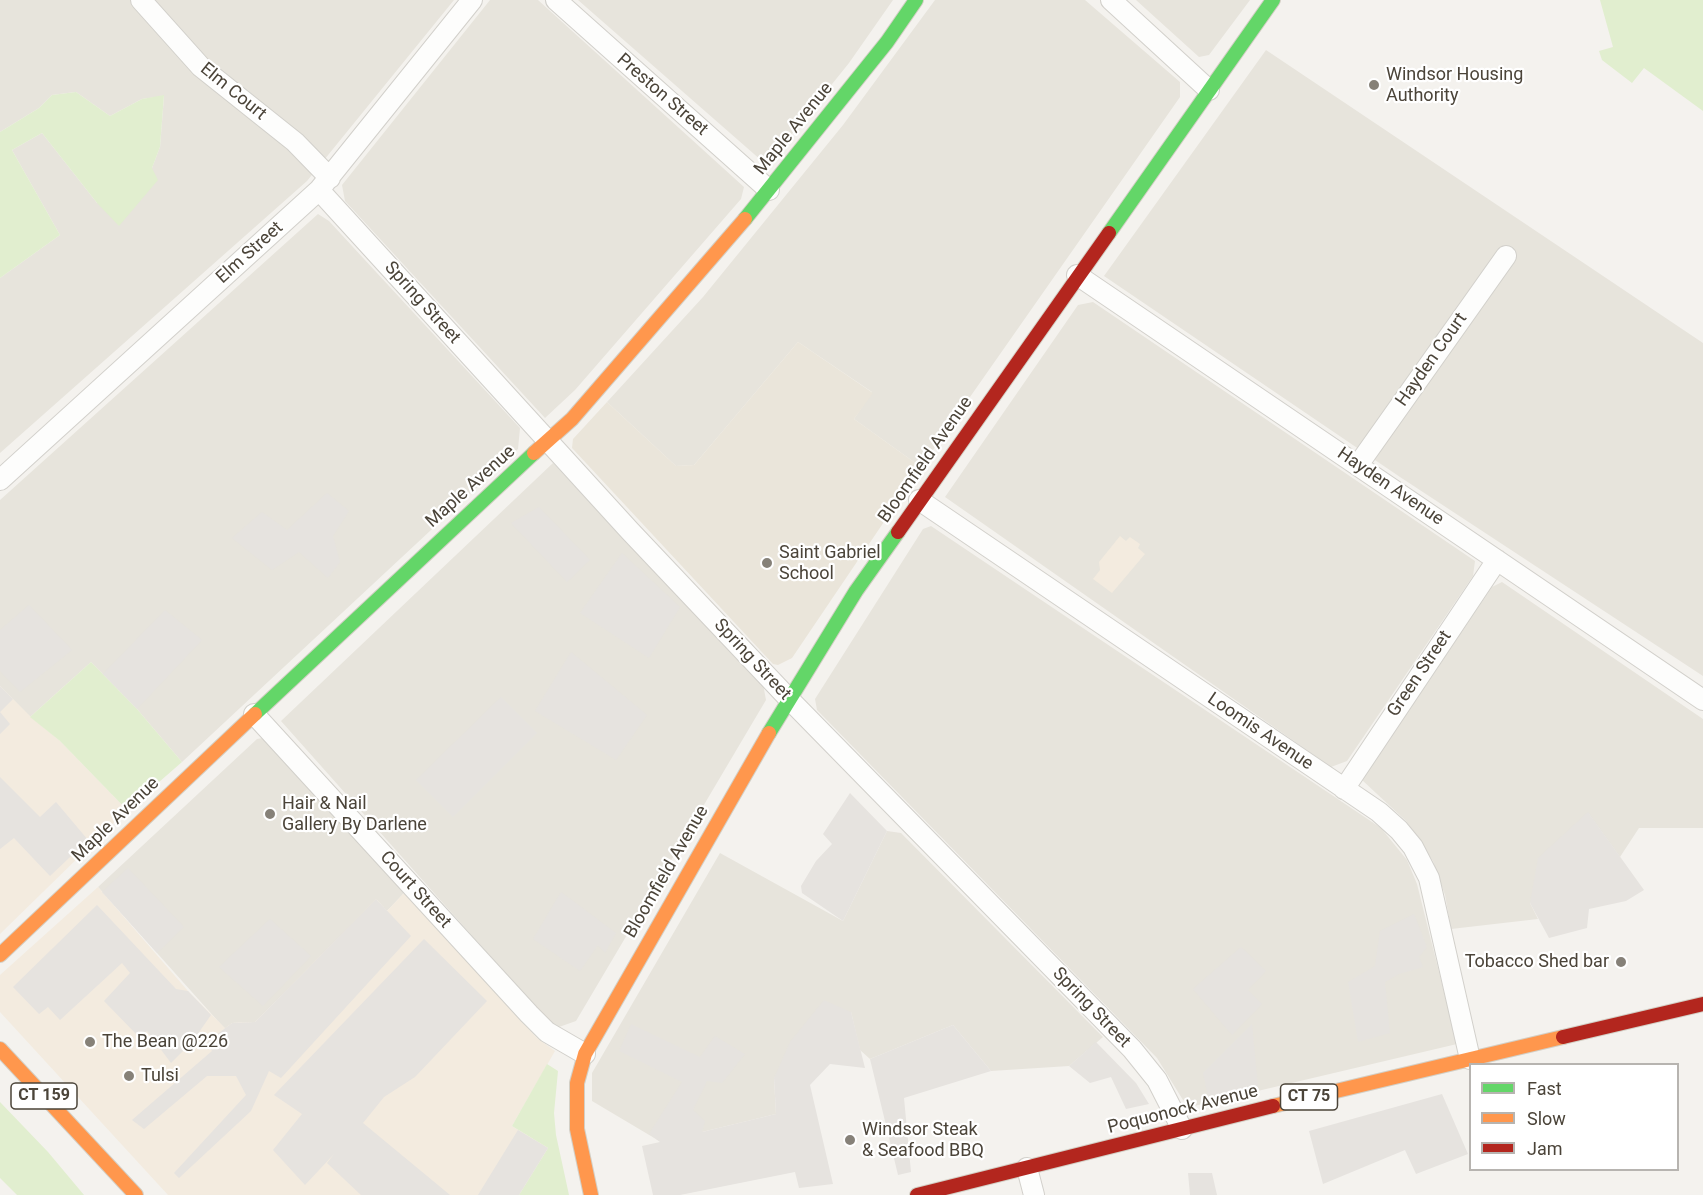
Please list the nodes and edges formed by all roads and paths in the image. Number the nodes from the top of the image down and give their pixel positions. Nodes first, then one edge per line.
1 (141, 0) edge
2 (472, 0) edge
3 (556, 0) edge
4 (916, 0) edge
5 (1111, 0) edge
6 (1273, 0) edge
7 (1209, 90) junction
8 (324, 184) junction
9 (768, 190) junction
10 (1506, 256) dead end
11 (1077, 275) junction
12 (548, 442) junction
13 (1358, 465) junction
14 (0, 480) edge
15 (919, 500) junction
16 (1497, 560) junction
17 (789, 699) junction
18 (1703, 700) edge
19 (254, 714) junction
20 (1344, 789) junction
21 (0, 955) edge
22 (1703, 1004) edge
23 (0, 1049) edge
24 (585, 1054) junction
25 (1470, 1059) junction
26 (1182, 1129) junction
27 (1027, 1168) junction
28 (136, 1195) edge
29 (591, 1195) edge
30 (917, 1195) edge
31 (1034, 1195) edge

1 - 8 street, Elm Court
2 - 8 street, Elm Street
3 - 9 street, Preston Street
4 - 9 main road, Maple Avenue
5 - 7 street
6 - 7 main road, Bloomfield Avenue
7 - 11 main road, Bloomfield Avenue
8 - 12 street, Spring Street
8 - 14 street, Elm Street
9 - 12 main road, Maple Avenue
10 - 13 street, Hayden Court
11 - 13 street, Hayden Avenue
11 - 15 main road, Bloomfield Avenue
12 - 17 street, Spring Street
12 - 19 main road, Maple Avenue
13 - 16 street, Hayden Avenue
15 - 17 main road, Bloomfield Avenue
15 - 20 street, Loomis Avenue
16 - 18 street, Hayden Avenue
16 - 20 street, Green Street
17 - 24 main road, Bloomfield Avenue
17 - 26 street, Spring Street
19 - 21 main road, Maple Avenue
19 - 24 street, Court Street
20 - 25 street, Loomis Avenue
22 - 25 main road, Poquonock Avenue / CT 75
23 - 28 main road, CT 159
24 - 29 main road, Bloomfield Avenue
25 - 26 main road, Poquonock Avenue / CT 75
26 - 27 main road, Poquonock Avenue / CT 75
27 - 30 main road, Poquonock Avenue / CT 75
27 - 31 street

